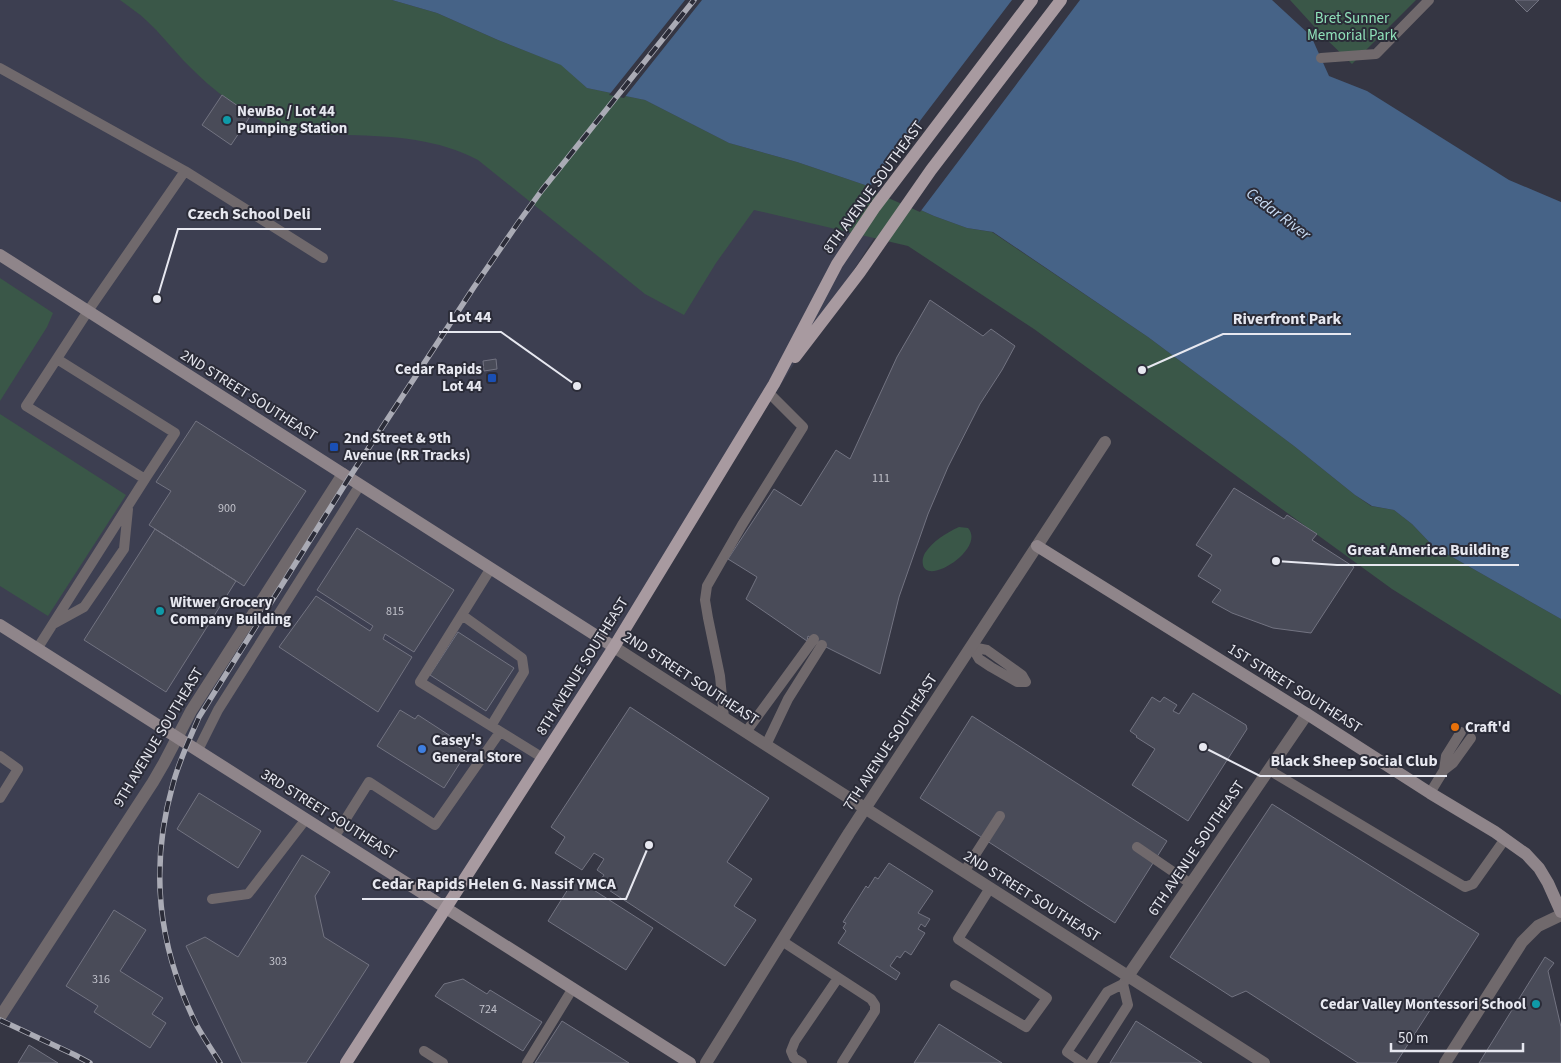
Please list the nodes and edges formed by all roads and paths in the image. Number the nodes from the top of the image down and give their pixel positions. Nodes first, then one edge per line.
1 (1032, 0) edge
2 (1061, 0) edge
3 (1429, 0) edge
4 (1321, 58) dead end
5 (0, 68) edge
6 (185, 171) junction
7 (0, 255) edge
8 (323, 258) dead end
9 (88, 311) junction
10 (57, 359) junction
11 (772, 388) junction
12 (1105, 442) dead end
13 (343, 474) junction
14 (146, 479) junction
15 (360, 485) junction
16 (128, 508) junction
17 (1037, 546) junction
18 (491, 568) junction
19 (462, 615) junction
20 (0, 625) edge
21 (52, 625) junction
22 (614, 647) junction
23 (972, 647) junction
24 (37, 648) junction
25 (1307, 714) junction
26 (724, 718) junction
27 (491, 726) junction
28 (500, 732) junction
29 (746, 732) junction
30 (1461, 732) dead end
31 (178, 738) junction
32 (1471, 738) dead end
33 (766, 745) junction
34 (198, 750) junction
35 (0, 756) edge
36 (543, 758) junction
37 (1269, 770) junction
38 (1444, 770) junction
39 (1430, 793) junction
40 (0, 798) edge
41 (866, 809) junction
42 (1000, 816) dead end
43 (306, 819) junction
44 (334, 836) junction
45 (1505, 839) junction
46 (1136, 847) dead end
47 (964, 872) junction
48 (1191, 884) junction
49 (990, 888) junction
50 (212, 899) dead end
51 (446, 907) junction
52 (1561, 914) edge
53 (782, 941) junction
54 (838, 978) junction
55 (1126, 980) junction
56 (955, 986) dead end
57 (572, 988) junction
58 (0, 1017) edge
59 (424, 1051) dead end
60 (1079, 1062) edge
61 (346, 1063) edge
62 (444, 1063) edge
63 (527, 1063) edge
64 (690, 1063) edge
65 (706, 1063) edge
66 (802, 1063) edge
67 (842, 1063) edge
68 (1090, 1063) edge
69 (1264, 1063) edge
70 (1445, 1063) edge

1 - 11 main road, 8TH AVENUE SOUTHEAST
2 - 11 main road, 8TH AVENUE SOUTHEAST
3 - 4 lane
5 - 6 lane
6 - 8 lane
6 - 9 lane
7 - 9 street, 2ND STREET SOUTHEAST
9 - 10 lane
9 - 13 street, 2ND STREET SOUTHEAST
10 - 14 lane
10 - 14 lane
11 - 22 main road, 8TH AVENUE SOUTHEAST
11 - 26 lane
12 - 17 street, 7TH AVENUE SOUTHEAST
13 - 15 street, 2ND STREET SOUTHEAST
13 - 31 street, 9TH AVENUE SOUTHEAST
14 - 16 lane
15 - 18 street, 2ND STREET SOUTHEAST
15 - 34 lane
16 - 21 lane
16 - 21 lane
17 - 23 street, 7TH AVENUE SOUTHEAST
17 - 25 street, 1ST STREET SOUTHEAST
18 - 19 lane
18 - 22 street, 2ND STREET SOUTHEAST
19 - 27 lane
19 - 27 lane
20 - 24 street, 3RD STREET SOUTHEAST
21 - 24 lane
22 - 26 street, 2ND STREET SOUTHEAST
22 - 36 main road, 8TH AVENUE SOUTHEAST
23 - 23 lane
23 - 41 street, 7TH AVENUE SOUTHEAST
24 - 31 street, 3RD STREET SOUTHEAST
25 - 37 street, 6TH AVENUE SOUTHEAST
25 - 39 street, 1ST STREET SOUTHEAST
26 - 29 street, 2ND STREET SOUTHEAST
27 - 28 lane
28 - 36 lane
28 - 44 lane
29 - 33 street, 2ND STREET SOUTHEAST
29 - 33 lane
30 - 38 lane
31 - 34 street, 3RD STREET SOUTHEAST
31 - 58 street, 9TH AVENUE SOUTHEAST
32 - 38 lane
33 - 41 street, 2ND STREET SOUTHEAST
34 - 43 street, 3RD STREET SOUTHEAST
35 - 40 lane
36 - 51 main road, 8TH AVENUE SOUTHEAST
37 - 45 lane
37 - 48 street, 6TH AVENUE SOUTHEAST
38 - 39 lane
39 - 45 street, 1ST STREET SOUTHEAST
41 - 47 street, 2ND STREET SOUTHEAST
41 - 53 street, 7TH AVENUE SOUTHEAST
42 - 47 lane
43 - 44 street, 3RD STREET SOUTHEAST
43 - 50 lane
44 - 51 street, 3RD STREET SOUTHEAST
45 - 52 street, 1ST STREET SOUTHEAST
46 - 48 lane
47 - 49 street, 2ND STREET SOUTHEAST
48 - 55 street, 6TH AVENUE SOUTHEAST
49 - 55 street, 2ND STREET SOUTHEAST
49 - 56 lane
51 - 57 street, 3RD STREET SOUTHEAST
51 - 61 main road, 8TH AVENUE SOUTHEAST
52 - 70 street
53 - 54 lane
53 - 65 street, 7TH AVENUE SOUTHEAST
54 - 66 lane
54 - 67 lane
55 - 60 lane
55 - 68 lane
55 - 69 street, 2ND STREET SOUTHEAST
57 - 63 lane
57 - 64 street, 3RD STREET SOUTHEAST
59 - 62 lane

